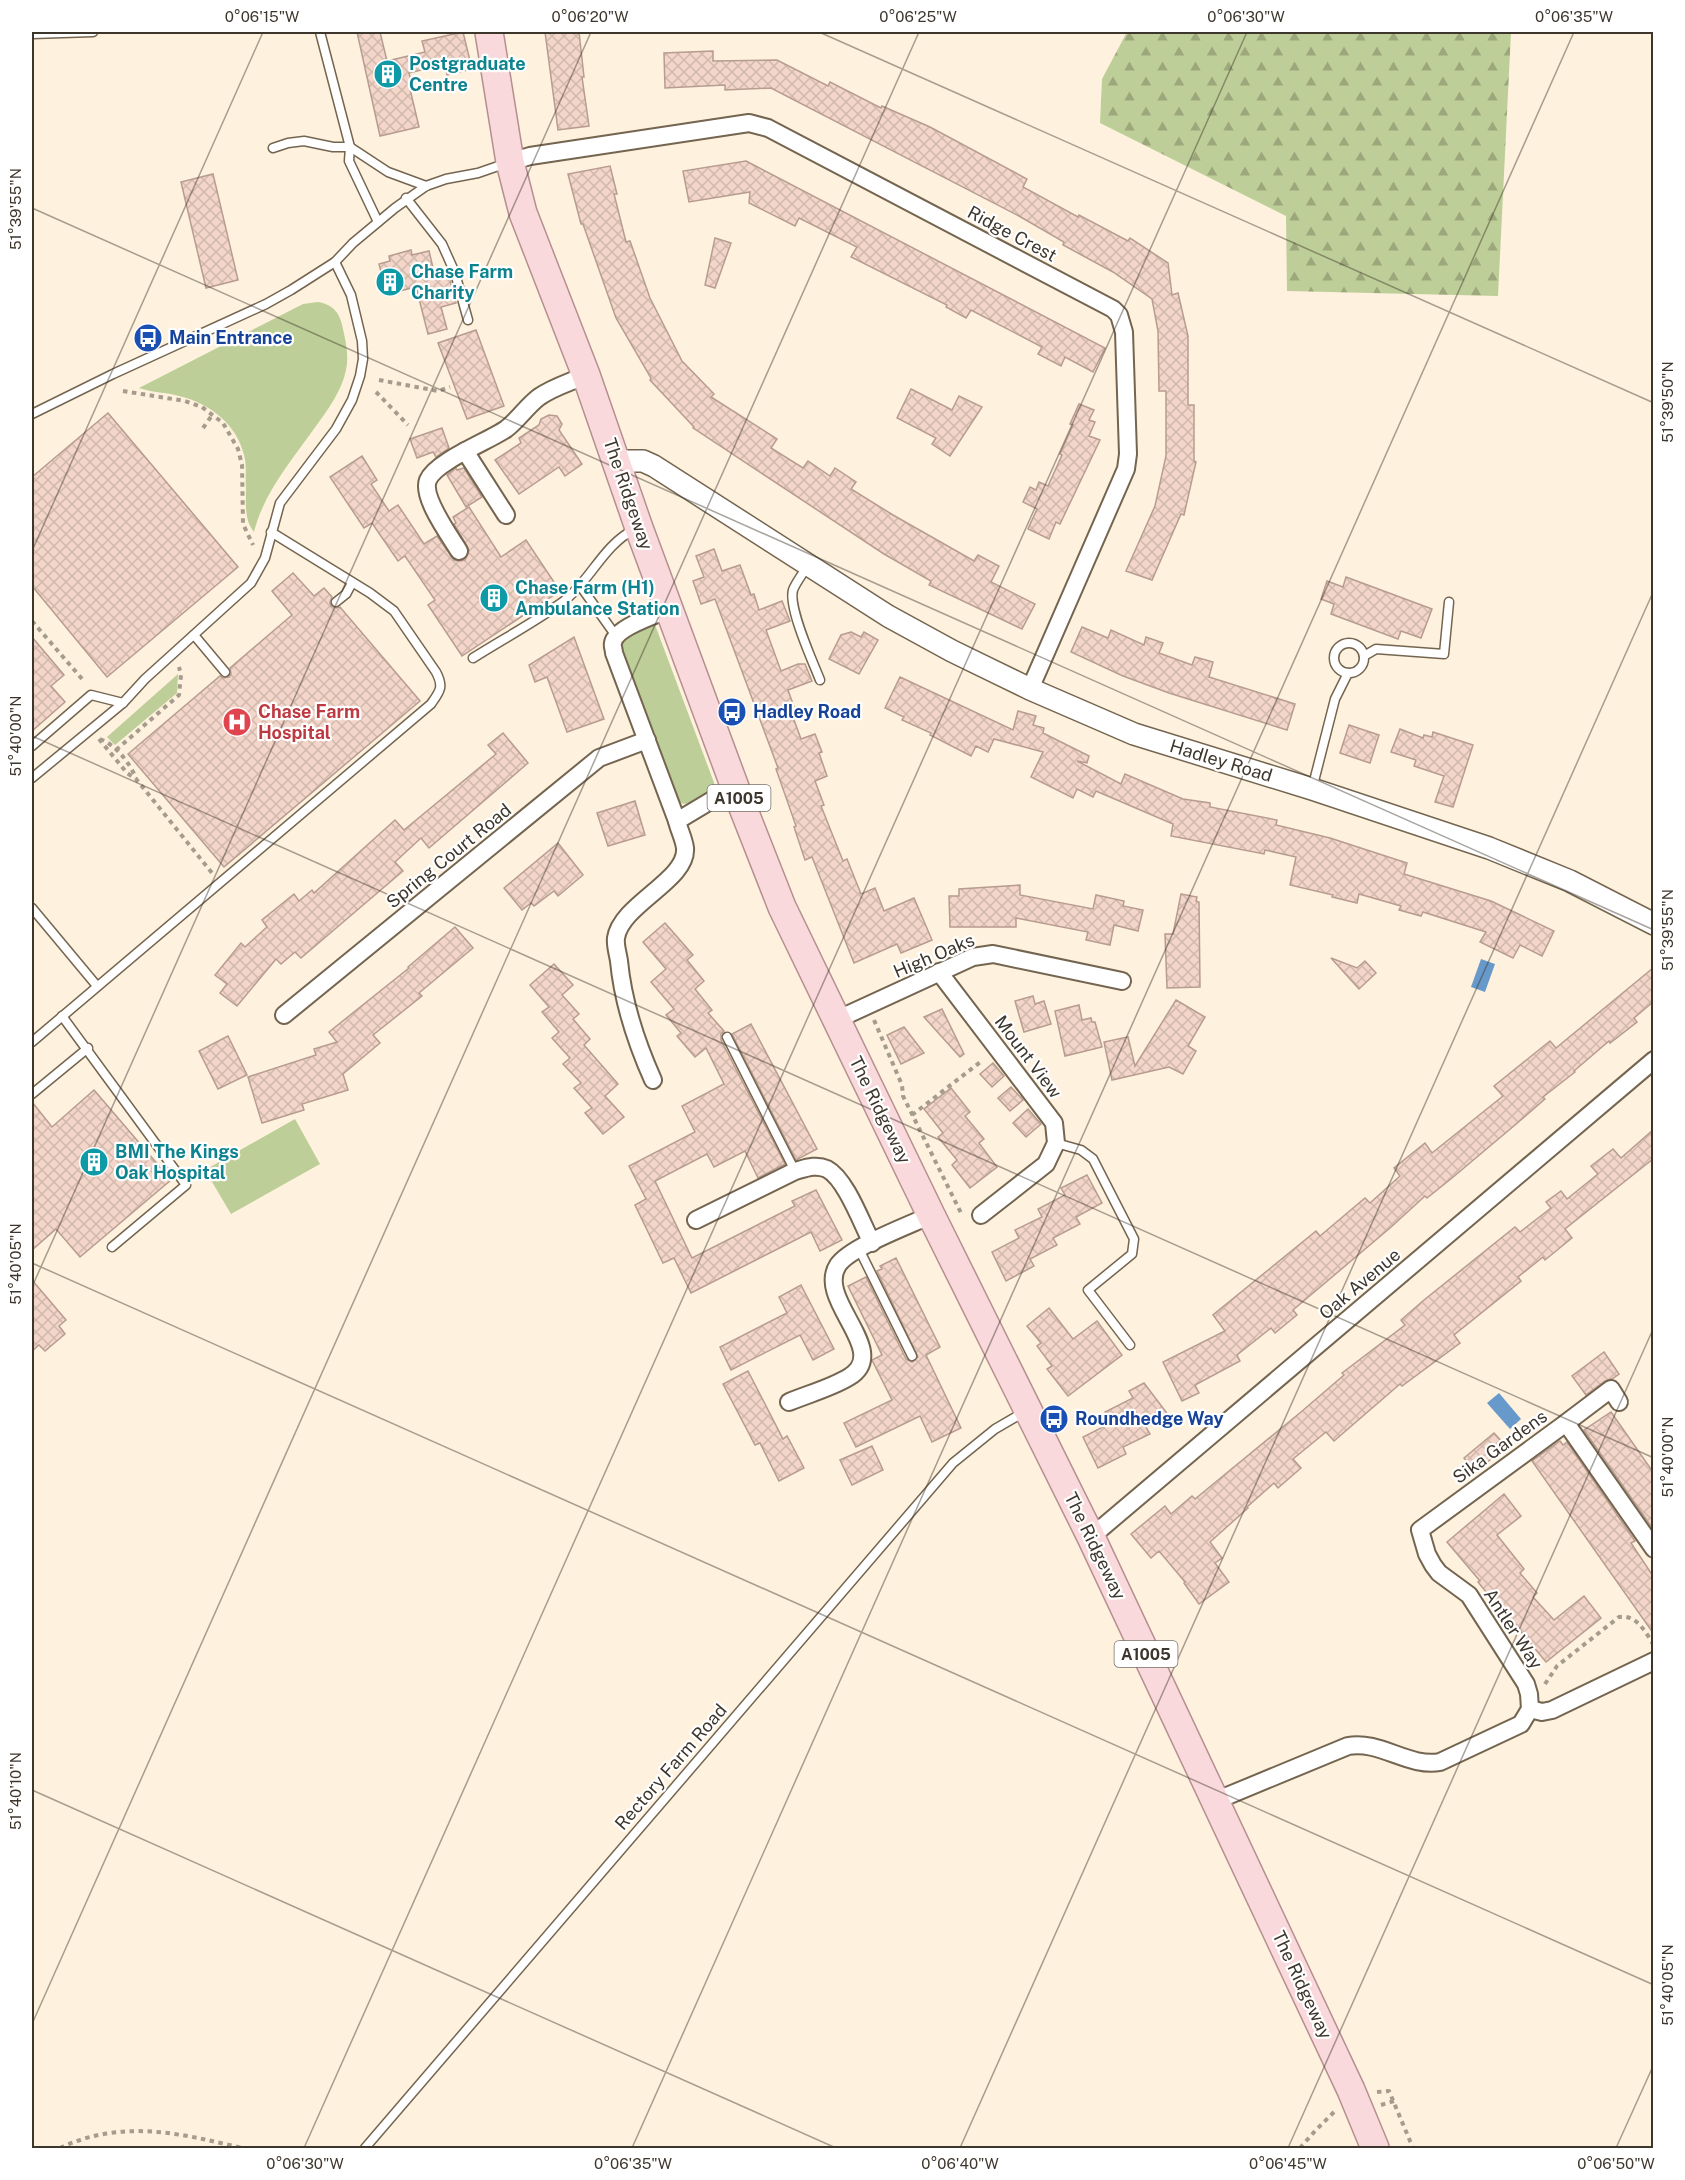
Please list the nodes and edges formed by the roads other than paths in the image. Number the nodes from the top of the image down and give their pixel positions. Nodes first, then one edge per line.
1 (93, 32) edge
2 (320, 32) edge
3 (489, 32) edge
4 (32, 34) edge
5 (350, 147) junction
6 (273, 148) dead end
7 (510, 162) junction
8 (426, 186) junction
9 (405, 198) junction
10 (378, 222) junction
11 (335, 262) junction
12 (468, 320) dead end
13 (586, 375) junction
14 (32, 414) edge
15 (465, 451) junction
16 (617, 461) junction
17 (506, 515) dead end
18 (639, 528) junction
19 (271, 532) junction
20 (459, 551) dead end
21 (808, 565) junction
22 (352, 583) junction
23 (579, 584) junction
24 (336, 602) dead end
25 (1449, 602) dead end
26 (670, 609) junction
27 (194, 635) junction
28 (616, 636) junction
29 (1364, 656) junction
30 (473, 658) dead end
31 (225, 672) dead end
32 (1348, 673) junction
33 (820, 680) dead end
34 (1030, 689) junction
35 (123, 703) junction
36 (647, 740) junction
37 (32, 746) edge
38 (32, 778) edge
39 (1312, 789) junction
40 (736, 790) junction
41 (677, 822) junction
42 (32, 908) edge
43 (1653, 924) edge
44 (939, 972) junction
45 (1122, 981) dead end
46 (97, 987) junction
47 (284, 1015) dead end
48 (62, 1016) junction
49 (836, 1020) junction
50 (727, 1037) dead end
51 (32, 1042) edge
52 (88, 1048) junction
53 (1653, 1060) edge
54 (653, 1080) dead end
55 (32, 1094) edge
56 (1056, 1143) junction
57 (795, 1171) junction
58 (931, 1215) junction
59 (981, 1215) dead end
60 (696, 1220) dead end
61 (865, 1246) junction
62 (112, 1247) dead end
63 (1130, 1345) dead end
64 (912, 1356) dead end
65 (789, 1402) dead end
66 (1620, 1402) dead end
67 (1021, 1413) junction
68 (1566, 1423) junction
69 (1420, 1530) joint
70 (1091, 1537) junction
71 (1653, 1549) edge
72 (1653, 1661) edge
73 (1530, 1702) junction
74 (1215, 1801) junction
75 (365, 2148) edge
76 (1375, 2148) edge

1 - 4 lane
2 - 5 lane
3 - 7 main road, The Ridgeway / A1005
5 - 6 lane
5 - 8 lane
5 - 10 lane
7 - 8 lane
7 - 13 main road, The Ridgeway / A1005
7 - 34 street, Ridge Crest
8 - 9 lane
9 - 10 lane
9 - 12 lane
10 - 11 lane
11 - 14 lane
11 - 19 lane
13 - 15 street
13 - 16 main road, The Ridgeway / A1005
15 - 17 street
15 - 20 street
16 - 18 main road, The Ridgeway / A1005
16 - 21 street, Hadley Road
18 - 23 lane
18 - 26 main road, The Ridgeway / A1005
19 - 22 lane
19 - 27 lane
21 - 33 lane
21 - 34 street, Hadley Road
22 - 24 lane
22 - 46 lane
23 - 28 lane
23 - 30 lane
25 - 29 lane
26 - 28 street
26 - 40 main road, The Ridgeway / A1005
27 - 31 lane
27 - 35 lane
28 - 36 street
29 - 32 lane
29 - 32 lane
32 - 39 lane
34 - 39 street, Hadley Road
35 - 37 lane
35 - 38 lane
36 - 41 street
36 - 47 street, Spring Court Road
39 - 43 street, Hadley Road
40 - 41 street
40 - 49 main road, The Ridgeway / A1005
41 - 54 street
42 - 46 lane
44 - 45 street, High Oaks
44 - 49 street, High Oaks
44 - 56 street, Mount View
46 - 48 lane
48 - 51 lane
48 - 52 lane
49 - 58 main road, The Ridgeway / A1005
50 - 57 lane
52 - 55 lane
52 - 62 lane
53 - 70 street, Oak Avenue
56 - 59 street
56 - 63 lane
57 - 60 street
57 - 61 street
58 - 61 street
58 - 67 main road, The Ridgeway / A1005
61 - 64 lane
61 - 65 street
66 - 68 street
67 - 70 main road, The Ridgeway / A1005
67 - 75 lane, Rectory Farm Road
68 - 69 street, Sika Gardens
68 - 71 street, Sika Gardens
69 - 73 street, Antler Way
70 - 74 main road, The Ridgeway / A1005
72 - 73 street
73 - 74 street
74 - 76 main road, The Ridgeway / A1005

